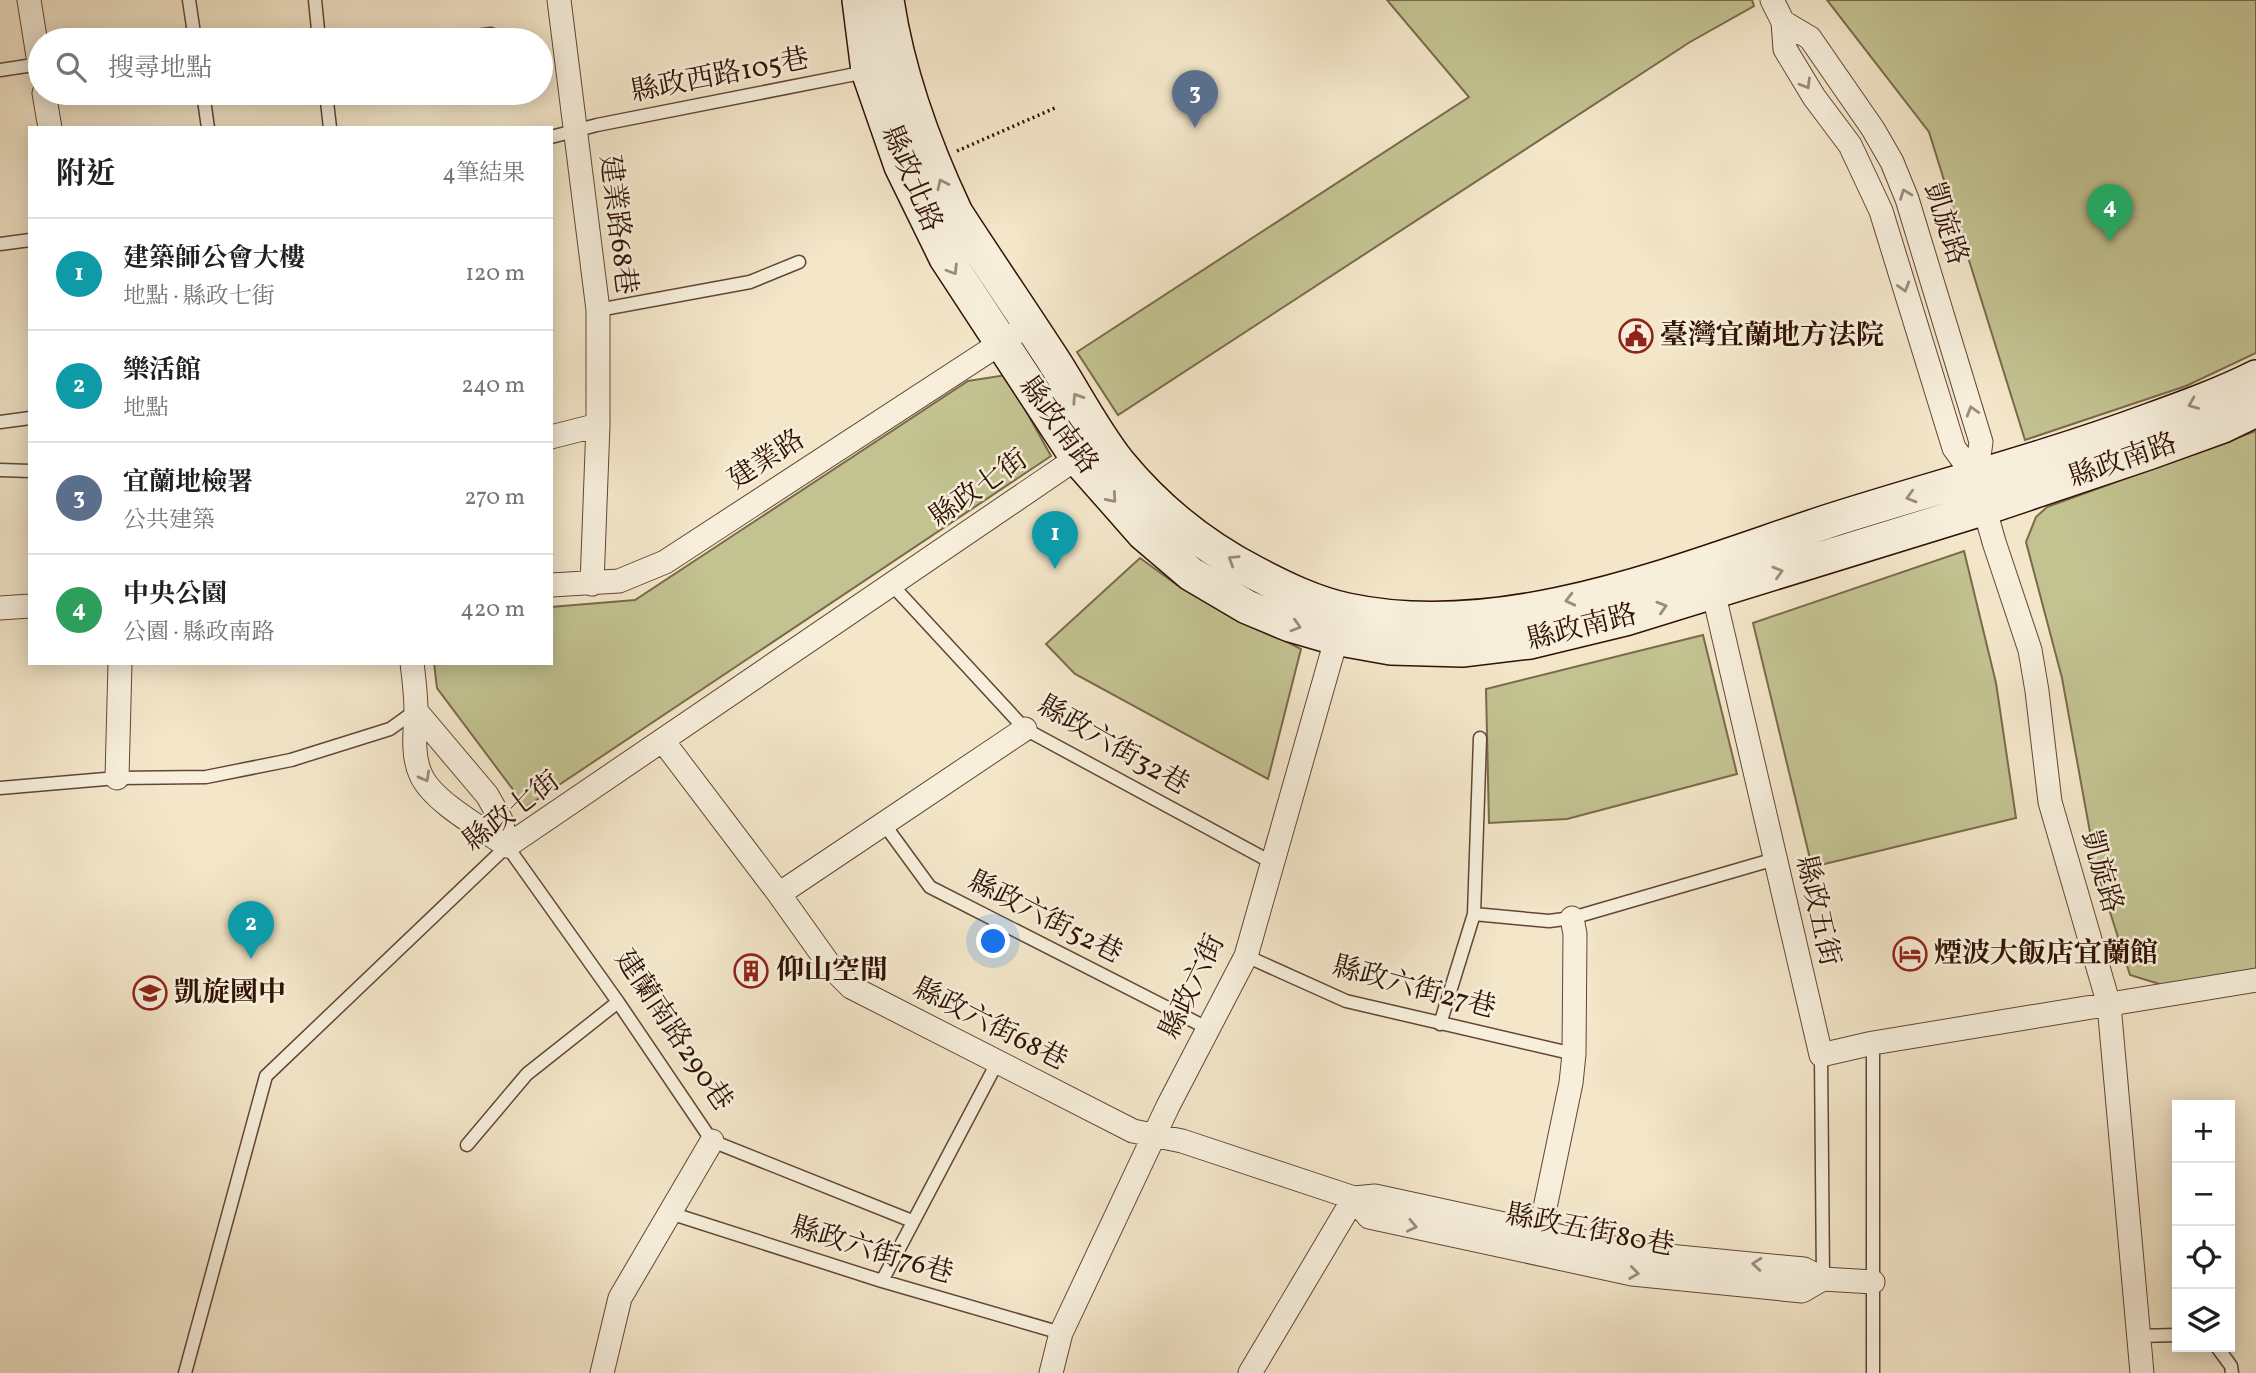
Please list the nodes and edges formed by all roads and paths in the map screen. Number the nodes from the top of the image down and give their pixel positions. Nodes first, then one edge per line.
1 (29, 0) edge
2 (189, 0) edge
3 (315, 0) edge
4 (558, 0) edge
5 (859, 0) edge
6 (887, 0) edge
7 (1772, 0) edge
8 (34, 28) edge
9 (193, 28) edge
10 (318, 28) edge
11 (28, 67) edge
12 (884, 68) junction
13 (0, 70) edge
14 (46, 105) edge
15 (205, 105) edge
16 (327, 105) edge
17 (1055, 108) dead end
18 (50, 126) edge
19 (208, 126) edge
20 (330, 126) edge
21 (575, 131) junction
22 (553, 136) edge
23 (932, 161) junction
24 (28, 240) edge
25 (0, 244) edge
26 (799, 262) dead end
27 (598, 310) junction
28 (1030, 324) junction
29 (1000, 344) junction
30 (2256, 377) edge
31 (2256, 410) edge
32 (28, 418) edge
33 (0, 422) edge
34 (598, 425) junction
35 (553, 436) edge
36 (1077, 458) junction
37 (0, 470) edge
38 (28, 471) edge
39 (1981, 493) junction
40 (1709, 577) junction
41 (592, 584) junction
42 (553, 585) edge
43 (892, 585) junction
44 (28, 606) edge
45 (0, 608) edge
46 (1340, 624) junction
47 (120, 665) edge
48 (412, 665) edge
49 (416, 711) junction
50 (1025, 729) junction
51 (1480, 738) dead end
52 (663, 741) junction
53 (117, 778) junction
54 (0, 788) edge
55 (884, 824) junction
56 (507, 846) junction
57 (1774, 859) junction
58 (1271, 862) junction
59 (779, 894) junction
60 (1474, 914) junction
61 (1572, 918) junction
62 (1246, 956) junction
63 (2256, 980) edge
64 (618, 1002) junction
65 (2109, 1005) junction
66 (1440, 1024) junction
67 (1207, 1028) junction
68 (1873, 1044) junction
69 (1574, 1054) junction
70 (1821, 1055) junction
71 (998, 1061) junction
72 (1156, 1135) junction
73 (712, 1141) junction
74 (467, 1145) dead end
75 (1354, 1198) junction
76 (670, 1213) junction
77 (912, 1221) junction
78 (1538, 1242) junction
79 (1823, 1279) junction
80 (882, 1281) junction
81 (1873, 1282) junction
82 (1061, 1333) junction
83 (2172, 1335) edge
84 (2138, 1336) junction
85 (2221, 1352) edge
86 (185, 1373) edge
87 (602, 1373) edge
88 (1051, 1373) edge
89 (1250, 1373) edge
90 (1873, 1373) edge
91 (2142, 1373) edge
92 (2232, 1373) edge

1 - 8 street
2 - 9 lane
3 - 10 lane
4 - 21 street, 建業路68巷
5 - 12 street, 縣政北路
6 - 12 street, 縣政北路
7 - 39 street, 凱旋路
11 - 13 lane
12 - 21 lane, 縣政西路105巷
12 - 23 street, 縣政北路
12 -> 29 street, 縣政北路
14 - 18 street
15 - 19 lane
16 - 20 lane
17 - 23 path
21 - 22 lane, 縣政西路105巷
21 - 27 street, 建業路68巷
28 -> 23 street, 縣政北路
24 - 25 lane
26 - 27 lane
27 - 34 street, 建業路68巷
28 - 29 street, 建業路
46 -> 28 street, 縣政南路
29 - 36 street, 縣政南路
29 - 41 street, 建業路
30 -> 39 street, 縣政南路
31 - 39 street, 縣政南路
32 - 33 lane
34 - 35 street
34 - 41 street, 建業路68巷
36 - 43 street, 縣政七街
36 -> 46 street, 縣政南路
37 - 38 lane
39 - 40 street, 縣政南路
39 - 65 street, 凱旋路
40 - 46 street, 縣政南路
40 - 57 street, 縣政五街
41 - 42 street, 建業路
43 - 50 lane, 縣政六街32巷
43 - 52 street, 縣政七街
44 - 45 street
46 - 58 street, 縣政六街
47 - 53 street
48 - 49 street
49 - 53 lane
49 - 56 street
49 -> 56 street
50 - 55 street
50 - 58 lane, 縣政六街32巷
51 - 60 lane
52 - 56 street, 縣政七街
52 - 59 street, 縣政六街68巷
53 - 54 lane
55 - 59 street
55 - 67 lane, 縣政六街52巷
56 - 64 lane, 建蘭南路290巷
56 - 86 lane, 縣政七街
57 - 61 lane
57 - 70 street, 縣政五街
58 - 62 street, 縣政六街
59 - 71 street, 縣政六街68巷
60 - 61 lane
60 - 66 lane
61 - 69 street
62 - 66 lane, 縣政六街27巷
62 - 67 street, 縣政六街
63 - 65 street
64 - 73 lane, 建蘭南路290巷
64 - 74 lane
65 - 68 street
65 - 84 street, 凱旋路
66 - 69 lane, 縣政六街27巷
67 - 72 street, 縣政六街
68 - 70 street
68 - 81 lane
69 - 78 street
70 - 79 lane, 縣政五街
71 - 72 street, 縣政六街68巷
71 - 77 lane
72 - 75 street, 縣政五街80巷
72 - 82 street, 縣政六街
73 - 76 street, 建蘭南路290巷
73 - 77 lane
75 - 78 street, 縣政五街80巷
75 - 89 street
76 - 80 lane, 縣政六街76巷
76 - 87 street, 建蘭南路290巷
77 - 80 lane
78 - 79 street, 縣政五街80巷
79 - 81 street, 縣政五街80巷
80 - 82 lane, 縣政六街76巷
81 - 90 lane
82 - 88 street, 縣政六街
83 - 84 lane
84 - 91 street, 凱旋路
85 - 92 lane

